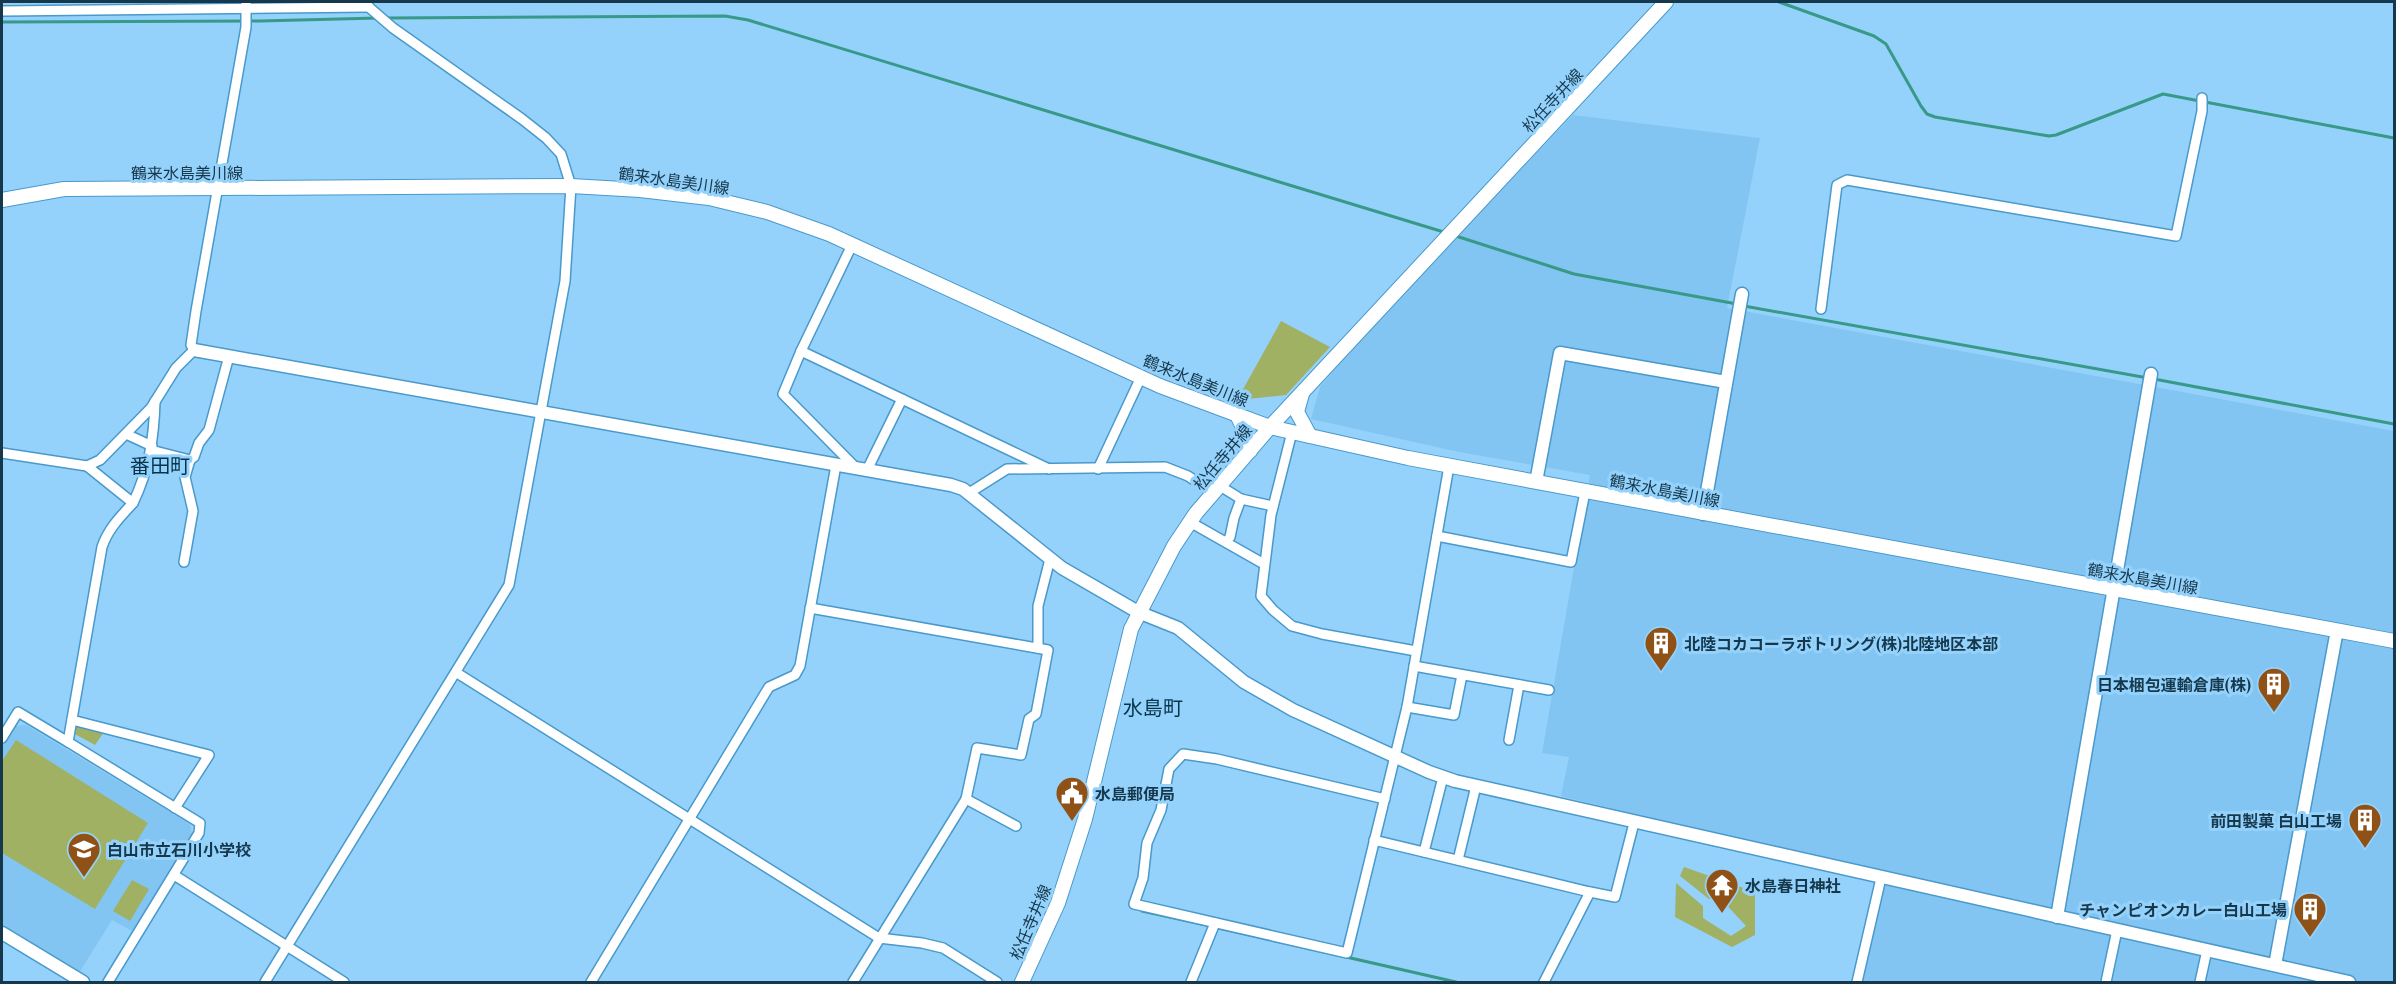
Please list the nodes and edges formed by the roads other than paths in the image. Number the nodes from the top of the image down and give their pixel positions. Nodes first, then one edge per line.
1 (1666, 2) edge
2 (369, 7) edge
3 (246, 9) edge
4 (2, 11) edge
5 (2202, 101) dead end
6 (571, 186) junction
7 (219, 189) junction
8 (2, 200) edge
9 (852, 245) junction
10 (1741, 301) dead end
11 (1821, 309) dead end
12 (194, 350) junction
13 (801, 351) junction
14 (229, 356) junction
15 (1141, 376) junction
16 (2150, 379) dead end
17 (1726, 382) junction
18 (1302, 392) junction
19 (902, 399) junction
20 (155, 401) junction
21 (541, 411) junction
22 (1237, 415) junction
23 (1270, 427) junction
24 (1292, 432) junction
25 (126, 434) junction
26 (1310, 436) junction
27 (152, 448) junction
28 (1250, 451) junction
29 (2, 453) edge
30 (189, 460) junction
31 (836, 465) junction
32 (87, 466) junction
33 (1449, 466) junction
34 (862, 469) junction
35 (1098, 469) junction
36 (1049, 470) junction
37 (1536, 482) junction
38 (1217, 489) junction
39 (1585, 492) junction
40 (969, 493) junction
41 (1241, 499) junction
42 (133, 503) junction
43 (1273, 506) junction
44 (1703, 514) junction
45 (1190, 522) junction
46 (1437, 536) junction
47 (1226, 542) junction
48 (1050, 559) junction
49 (184, 562) dead end
50 (1264, 564) junction
51 (2113, 589) junction
52 (810, 608) junction
53 (1138, 612) junction
54 (2337, 630) junction
55 (2394, 641) edge
56 (1038, 648) junction
57 (1416, 651) junction
58 (1414, 666) junction
59 (457, 673) junction
60 (1462, 675) junction
61 (1519, 685) junction
62 (1549, 690) dead end
63 (1407, 707) junction
64 (72, 720) junction
65 (2, 738) edge
66 (1509, 740) dead end
67 (68, 742) junction
68 (1395, 756) junction
69 (1443, 777) junction
70 (1476, 786) junction
71 (966, 799) junction
72 (1384, 799) junction
73 (175, 808) junction
74 (688, 819) junction
75 (1634, 823) junction
76 (1016, 826) dead end
77 (1374, 840) junction
78 (1424, 852) junction
79 (1458, 860) junction
80 (174, 875) junction
81 (1881, 878) junction
82 (1590, 892) junction
83 (2057, 916) junction
84 (1215, 923) junction
85 (2117, 930) junction
86 (2, 933) edge
87 (879, 939) junction
88 (287, 947) junction
89 (2207, 950) junction
90 (2275, 965) junction
91 (83, 982) edge
92 (108, 982) edge
93 (265, 982) edge
94 (344, 982) edge
95 (591, 982) edge
96 (853, 982) edge
97 (998, 982) edge
98 (1022, 982) edge
99 (1191, 982) edge
100 (1544, 982) edge
101 (1857, 982) edge
102 (2106, 982) edge
103 (2200, 982) edge
104 (2349, 982) edge

1 - 18 main road, 松任寺井線
2 - 3 street
2 - 6 street
3 - 4 street
3 - 7 street
5 - 11 street
6 - 7 main road, 鶴来水島美川線
6 - 9 main road, 鶴来水島美川線
6 - 21 street
7 - 8 main road, 鶴来水島美川線
7 - 12 street
9 - 13 street
9 - 15 main road, 鶴来水島美川線
10 - 17 street
12 - 14 street
12 - 20 street
13 - 19 street
13 - 34 street
14 - 21 street
14 - 30 street
15 - 22 main road, 鶴来水島美川線
15 - 35 street
16 - 51 street
17 - 37 street
17 - 44 street
18 - 23 main road, 松任寺井線
18 - 26 main road
19 - 34 street
19 - 36 street
20 - 25 street
20 - 27 street
21 - 31 street
21 - 59 street
22 - 23 main road, 鶴来水島美川線
22 - 28 main road
23 - 24 main road, 鶴来水島美川線
23 - 28 main road, 松任寺井線
24 - 26 main road, 鶴来水島美川線
24 - 43 street
25 - 27 street
25 - 32 street
26 - 33 main road, 鶴来水島美川線
27 - 30 street
27 - 42 street
28 - 38 main road, 松任寺井線
29 - 32 street
30 - 49 street
31 - 34 street
31 - 52 street
32 - 42 street
33 - 37 main road, 鶴来水島美川線
33 - 46 street
34 - 40 street
35 - 36 street
35 - 38 street
36 - 40 street
37 - 39 main road, 鶴来水島美川線
38 - 41 street
38 - 45 main road, 松任寺井線
39 - 44 main road, 鶴来水島美川線
39 - 46 street
40 - 48 street
41 - 43 street
41 - 47 street
42 - 64 street
43 - 50 street
44 - 51 main road, 鶴来水島美川線
45 - 47 street
45 - 53 main road, 松任寺井線
46 - 57 street
47 - 50 street
48 - 53 street
48 - 56 street
50 - 57 street
51 - 54 main road, 鶴来水島美川線
51 - 83 street
52 - 56 street
52 - 74 street
53 - 68 street
53 - 98 main road, 松任寺井線
54 - 55 main road, 鶴来水島美川線
54 - 90 street
56 - 71 street
57 - 58 street
58 - 60 street
58 - 63 street
59 - 74 street
59 - 88 street
60 - 61 street
60 - 63 street
61 - 62 street
61 - 66 street
63 - 68 street
64 - 67 street
64 - 73 street
65 - 67 street
67 - 73 street
68 - 69 street
68 - 72 street
69 - 70 street
69 - 78 street
70 - 75 street
70 - 79 street
71 - 76 street
71 - 87 street
72 - 77 street
72 - 84 street
73 - 80 street
74 - 87 street
74 - 95 street
75 - 81 street
75 - 82 street
77 - 78 street
77 - 84 street
78 - 79 street
79 - 82 street
80 - 88 street
80 - 92 street
81 - 83 street
81 - 101 street
82 - 100 street
83 - 85 street
84 - 99 street
85 - 89 street
85 - 102 street
86 - 91 street
87 - 96 street
87 - 97 street
88 - 93 street
88 - 94 street
89 - 90 street
89 - 103 street
90 - 104 street

